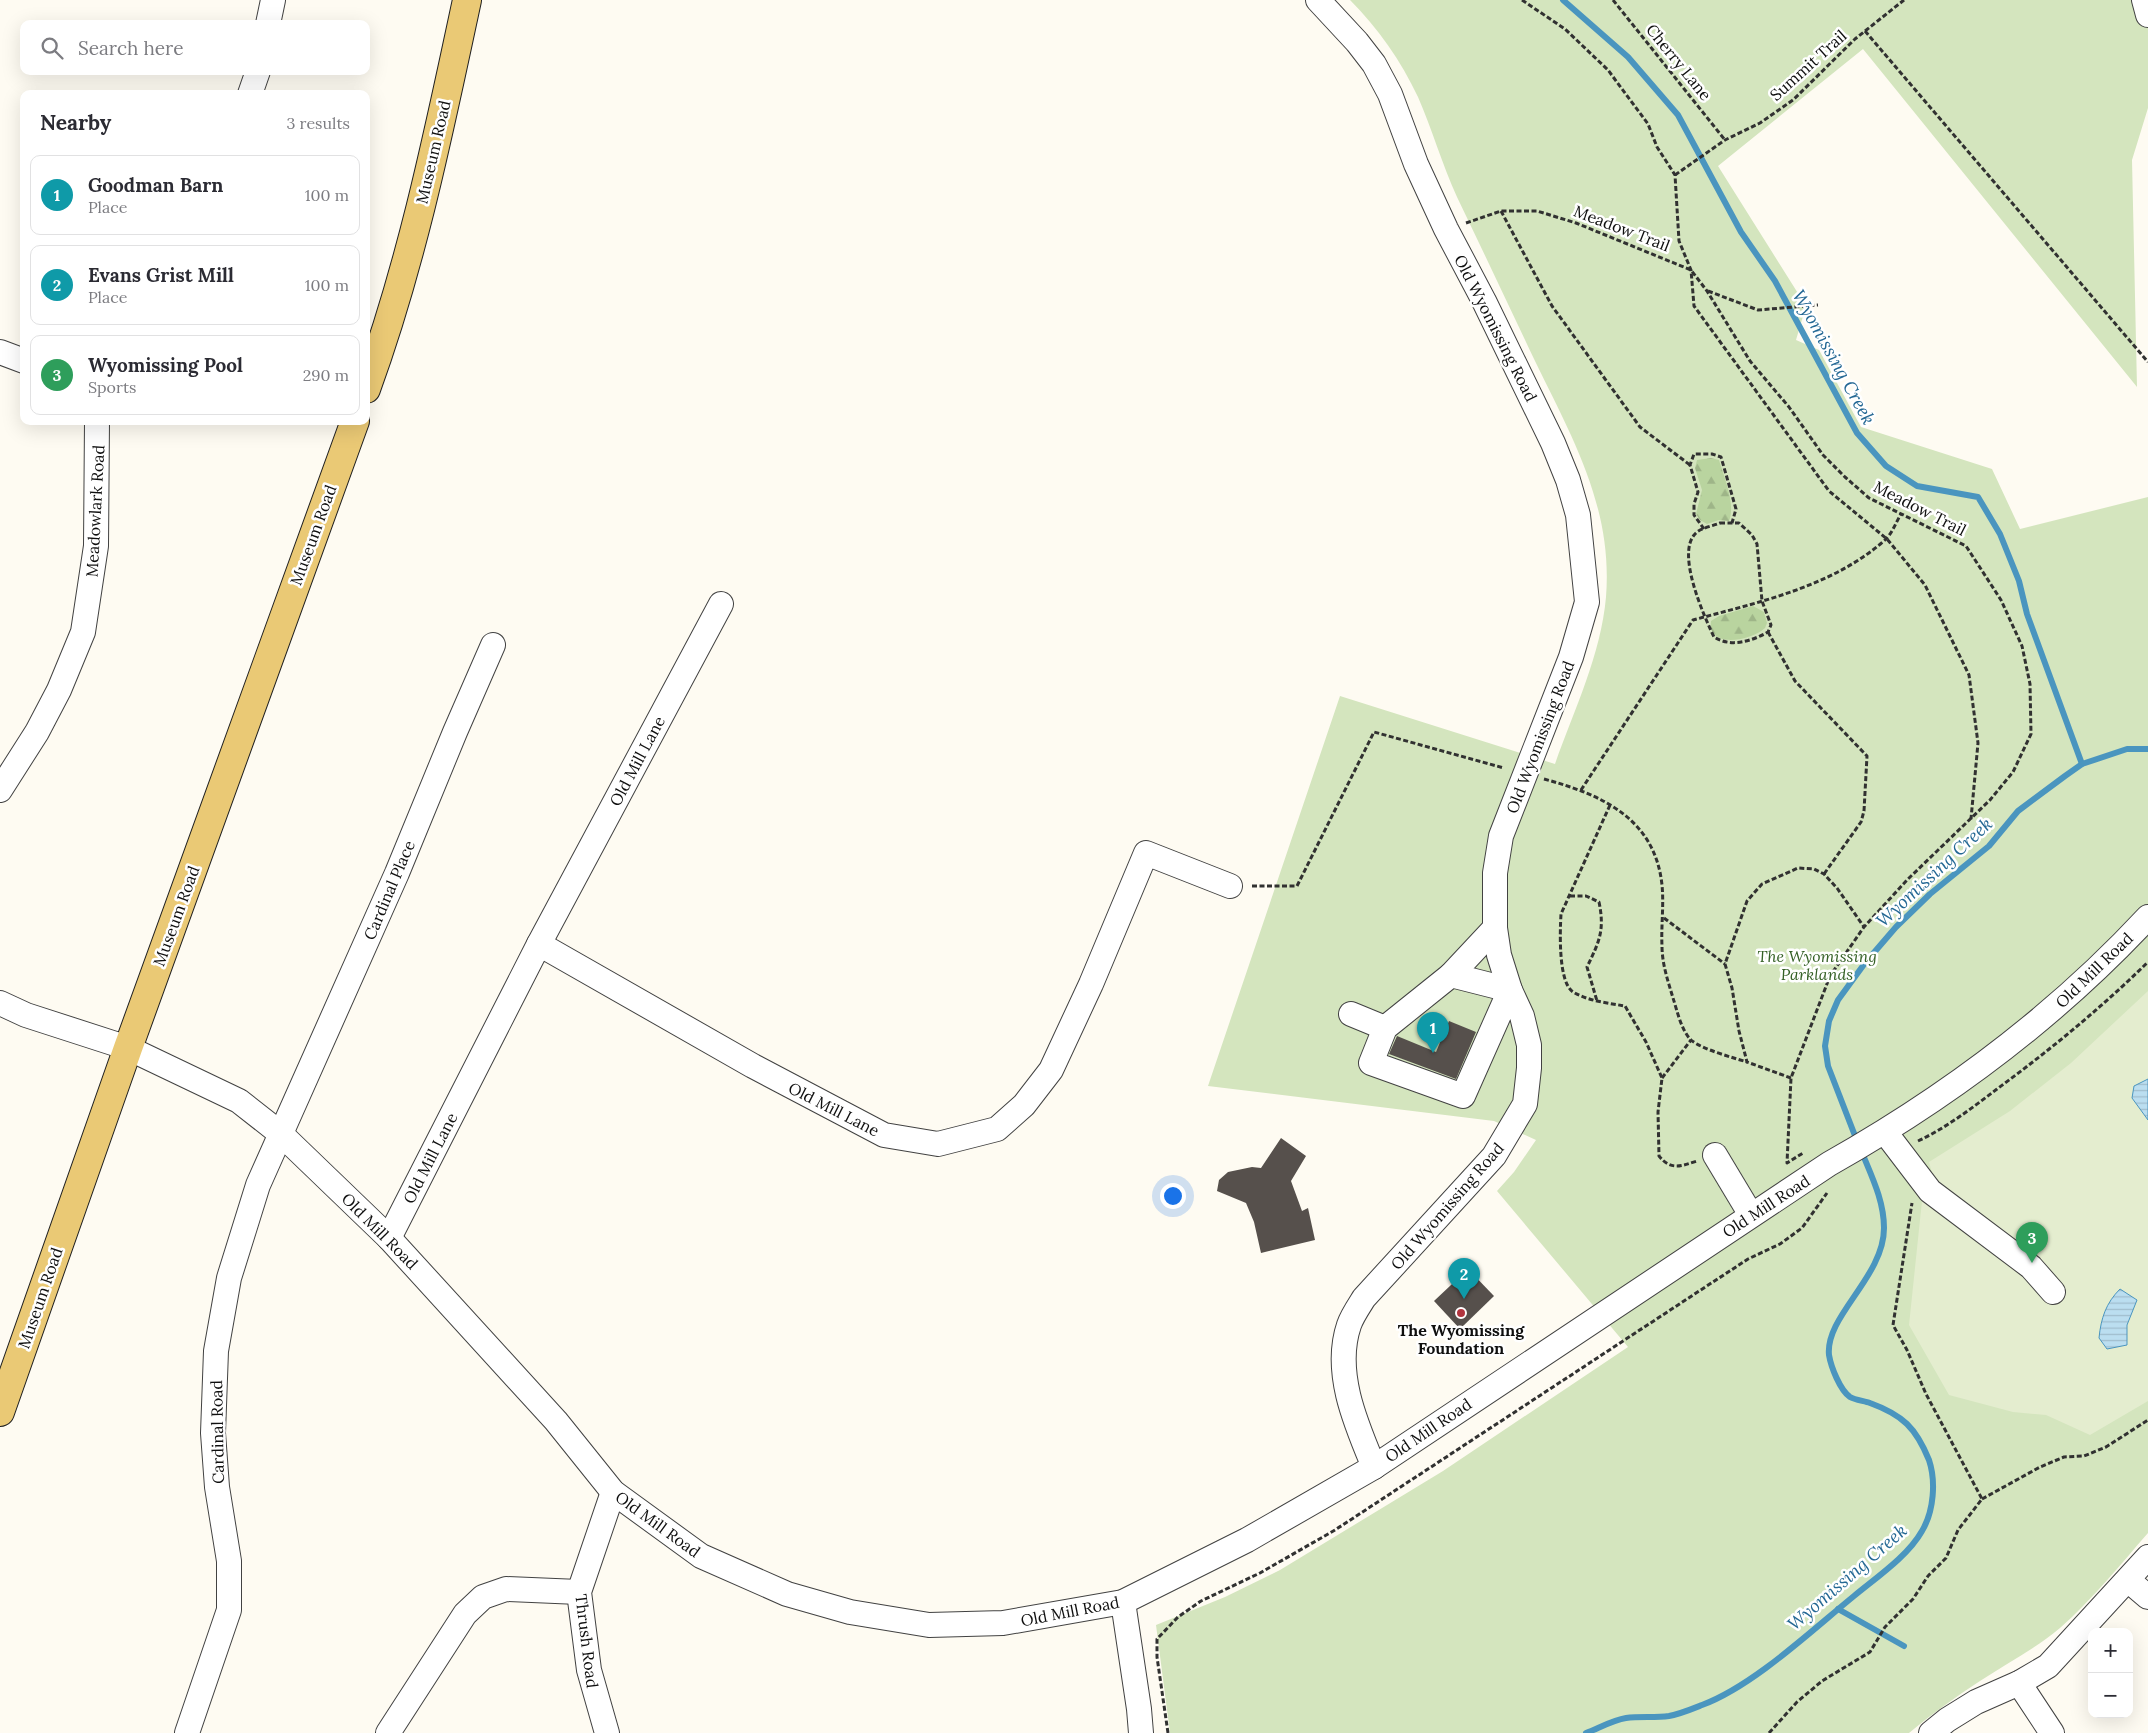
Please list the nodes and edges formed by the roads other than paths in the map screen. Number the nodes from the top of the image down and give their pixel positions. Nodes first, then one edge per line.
1 (274, 0) edge
2 (467, 0) edge
3 (1318, 0) edge
4 (2144, 0) edge
5 (2148, 15) edge
6 (269, 20) edge
7 (257, 75) edge
8 (251, 90) edge
9 (0, 352) edge
10 (20, 360) edge
11 (370, 377) edge
12 (97, 425) edge
13 (354, 425) edge
14 (721, 604) dead end
15 (493, 645) dead end
16 (0, 790) edge
17 (1230, 886) road end
18 (2148, 917) edge
19 (1495, 928) junction
20 (539, 944) junction
21 (1452, 975) junction
22 (1510, 990) junction
23 (0, 1003) edge
24 (1351, 1014) dead end
25 (1385, 1028) junction
26 (128, 1048) junction
27 (281, 1134) junction
28 (1881, 1134) junction
29 (1715, 1155) road end
30 (1752, 1215) junction
31 (390, 1238) junction
32 (2053, 1292) dead end
33 (0, 1412) edge
34 (1374, 1466) junction
35 (613, 1492) junction
36 (2148, 1557) edge
37 (2128, 1580) junction
38 (579, 1592) junction
39 (2148, 1597) edge
40 (1123, 1602) junction
41 (2019, 1683) junction
42 (187, 1733) edge
43 (388, 1733) edge
44 (607, 1733) edge
45 (1140, 1733) edge
46 (1931, 1733) edge
47 (2052, 1733) edge

1 - 6 street
2 - 11 main road, Museum Road
3 - 19 street, Old Wyomissing Road
4 - 5 street
7 - 8 street
9 - 10 street
12 - 16 street, Meadowlark Road
13 - 26 main road, Museum Road
14 - 20 street, Old Mill Lane
15 - 27 street, Cardinal Place
17 - 20 street, Old Mill Lane
18 - 28 street, Old Mill Road
19 - 21 street
19 - 22 street, Old Wyomissing Road
20 - 31 street, Old Mill Lane
21 - 22 street
21 - 25 street
22 - 25 street
22 - 34 street, Old Wyomissing Road
23 - 26 street, Old Mill Road
24 - 25 street
26 - 27 street, Old Mill Road
26 - 33 main road, Museum Road
27 - 31 street, Old Mill Road
27 - 42 street, Cardinal Road
28 - 30 street, Old Mill Road
28 - 32 street
29 - 30 street
30 - 34 street, Old Mill Road
31 - 35 street, Old Mill Road
34 - 40 street, Old Mill Road
35 - 38 street, Thrush Road
35 - 40 street, Old Mill Road
36 - 37 street
37 - 39 street
37 - 41 street
38 - 43 street
38 - 44 street, Thrush Road
40 - 45 street
41 - 46 street
41 - 47 street

